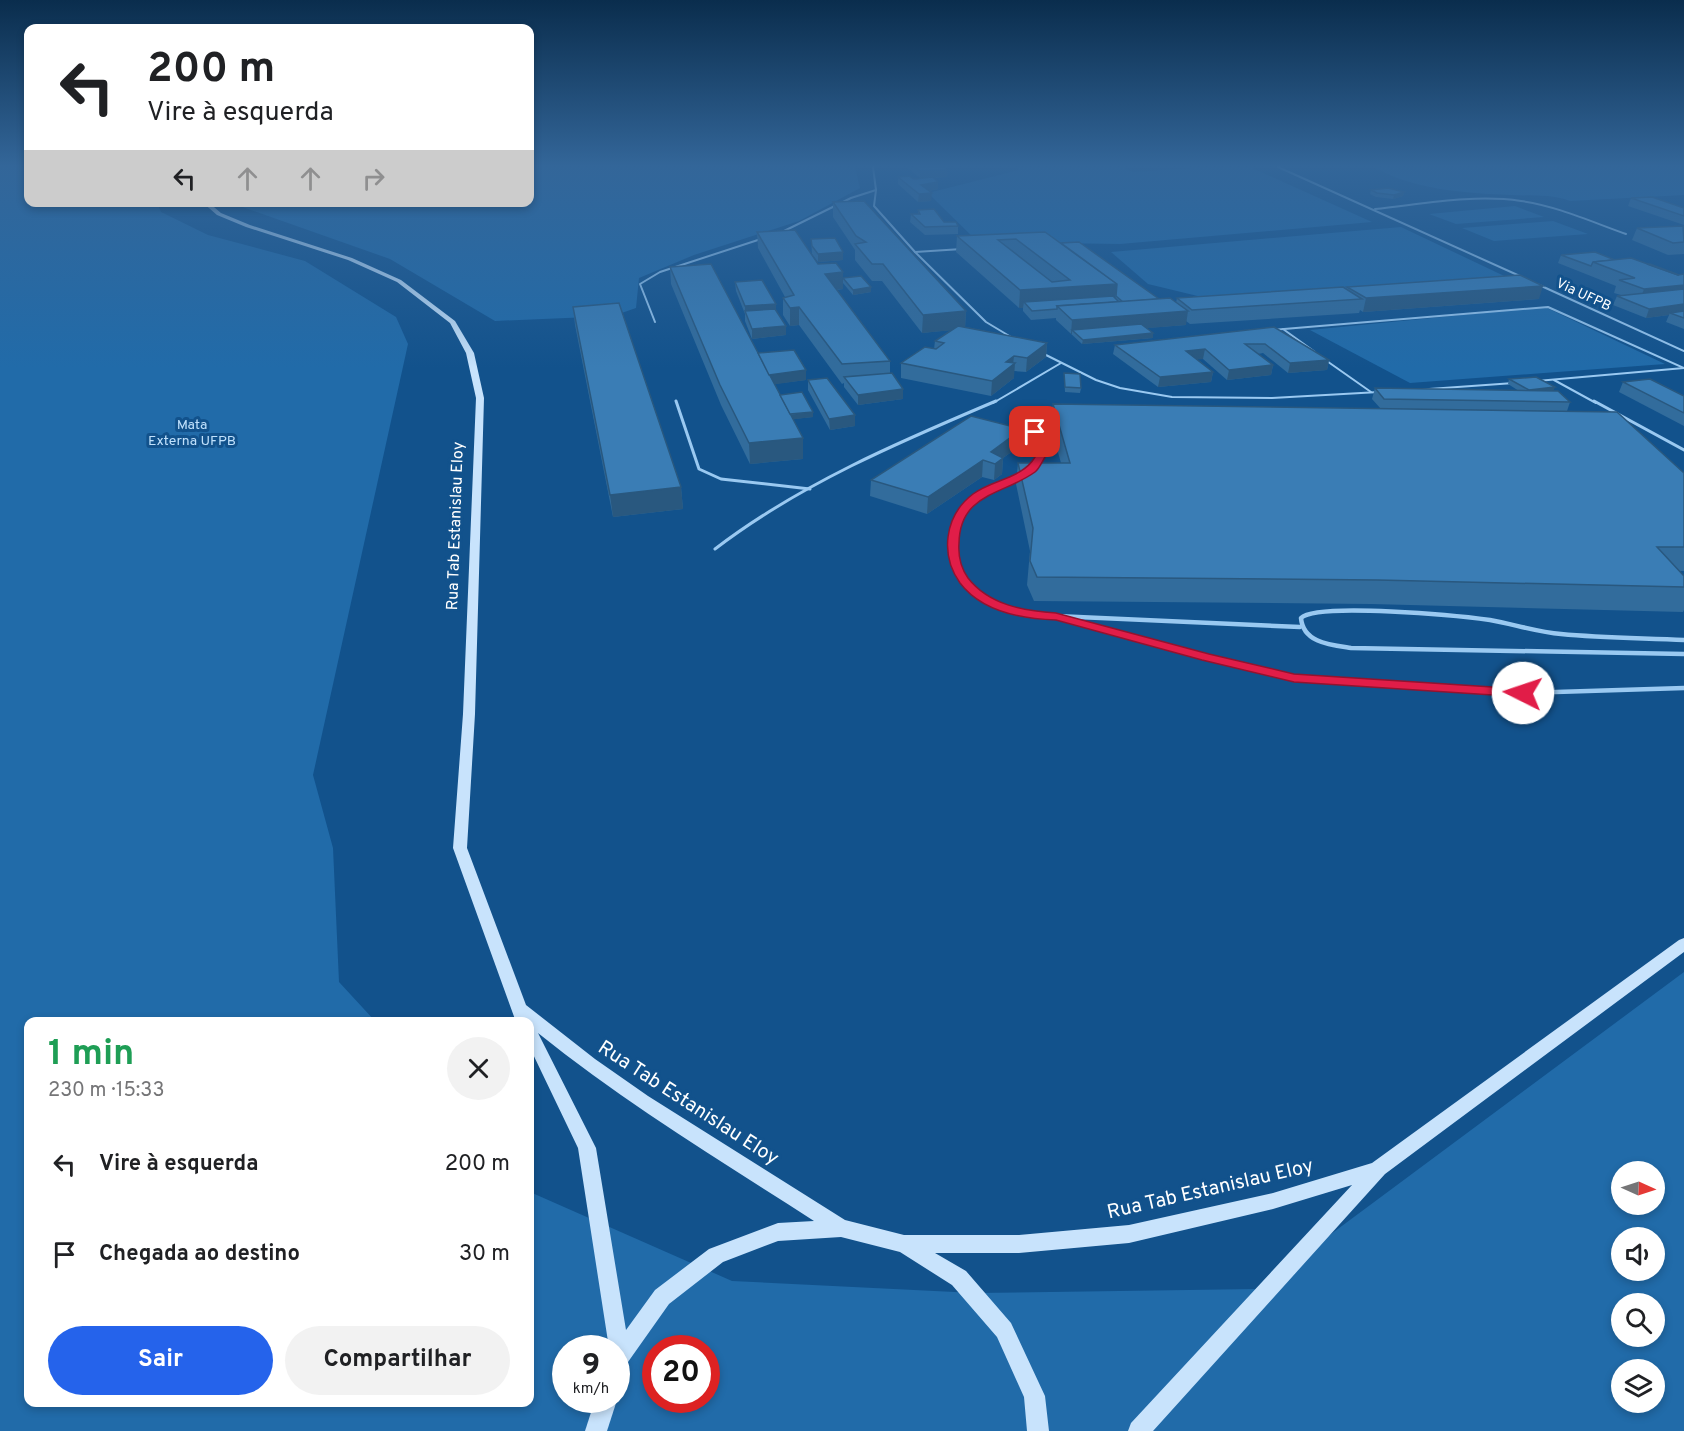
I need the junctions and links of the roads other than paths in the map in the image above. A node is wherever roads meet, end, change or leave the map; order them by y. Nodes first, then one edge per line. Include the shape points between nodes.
1 (272, 234) edge
2 (777, 234) edge
3 (897, 234) edge
4 (1427, 234) edge
5 (772, 236) edge
6 (761, 239) edge
7 (969, 249) edge
8 (915, 252) junction
9 (1526, 279) edge
10 (1537, 284) edge
11 (655, 322) dead end
12 (1283, 329) junction
13 (1262, 331) edge
14 (1017, 341) edge
15 (1035, 350) edge
16 (1684, 351) edge
17 (1061, 363) junction
18 (1684, 368) edge
19 (1554, 380) junction
20 (1531, 381) edge
21 (1520, 382) edge
22 (1405, 390) edge
23 (1383, 392) edge
24 (1371, 393) junction
25 (676, 401) dead end
26 (1065, 417) edge
27 (1684, 450) edge
28 (1033, 470) edge
29 (1025, 474) edge
30 (810, 489) junction
31 (715, 549) dead end
32 (1056, 616) junction
33 (1300, 627) junction
34 (1684, 640) edge
35 (1684, 654) edge
36 (1684, 688) edge
37 (1684, 944) edge
38 (520, 1014) edge
39 (534, 1024) edge
40 (534, 1040) edge
41 (1379, 1168) junction
42 (842, 1228) junction
43 (904, 1244) junction
44 (614, 1335) edge
45 (630, 1345) edge
46 (602, 1413) edge
47 (596, 1431) edge
48 (1038, 1431) edge
49 (1139, 1431) edge

1 - 38 street, Rua Tab Estanislau Eloy via 350,259 399,281 453,322 470,353 480,398 469,714 460,848
2 - 5 lane
3 - 8 lane
4 - 9 lane
6 - 11 lane via 660,272 640,284
7 - 8 lane
8 - 14 lane via 986,322
10 - 16 lane, Via UFPB
12 - 13 lane
12 - 18 lane via 1548,307
12 - 24 lane
15 - 17 lane
17 - 24 lane via 1120,388 1172,397 1272,398
17 - 30 lane via 1004,398 882,449
18 - 19 lane
19 - 20 lane
19 - 27 lane
21 - 22 lane
23 - 24 lane
25 - 30 lane via 699,469 721,479
26 - 28 lane via 1039,425 1035,441 1040,457
29 - 32 lane via 977,496 963,513 953,531 956,570 987,601 1034,615
30 - 31 lane via 749,523
32 - 33 lane
32 - 36 lane via 1294,678 1523,693
33 - 34 lane via 1306,613 1325,610 1434,614 1560,634
33 - 35 lane via 1312,638 1351,648
37 - 41 street, Rua Tab Estanislau Eloy
39 - 42 street, Rua Tab Estanislau Eloy via 642,1101
40 - 44 street via 587,1148
41 - 43 street, Rua Tab Estanislau Eloy via 1273,1201 1129,1234 1019,1244
41 - 49 street, Rua Tab Estanislau Eloy
42 - 43 street
42 - 45 street via 778,1232 716,1255 662,1298
43 - 48 street via 959,1278 1004,1330 1034,1396
46 - 47 street

